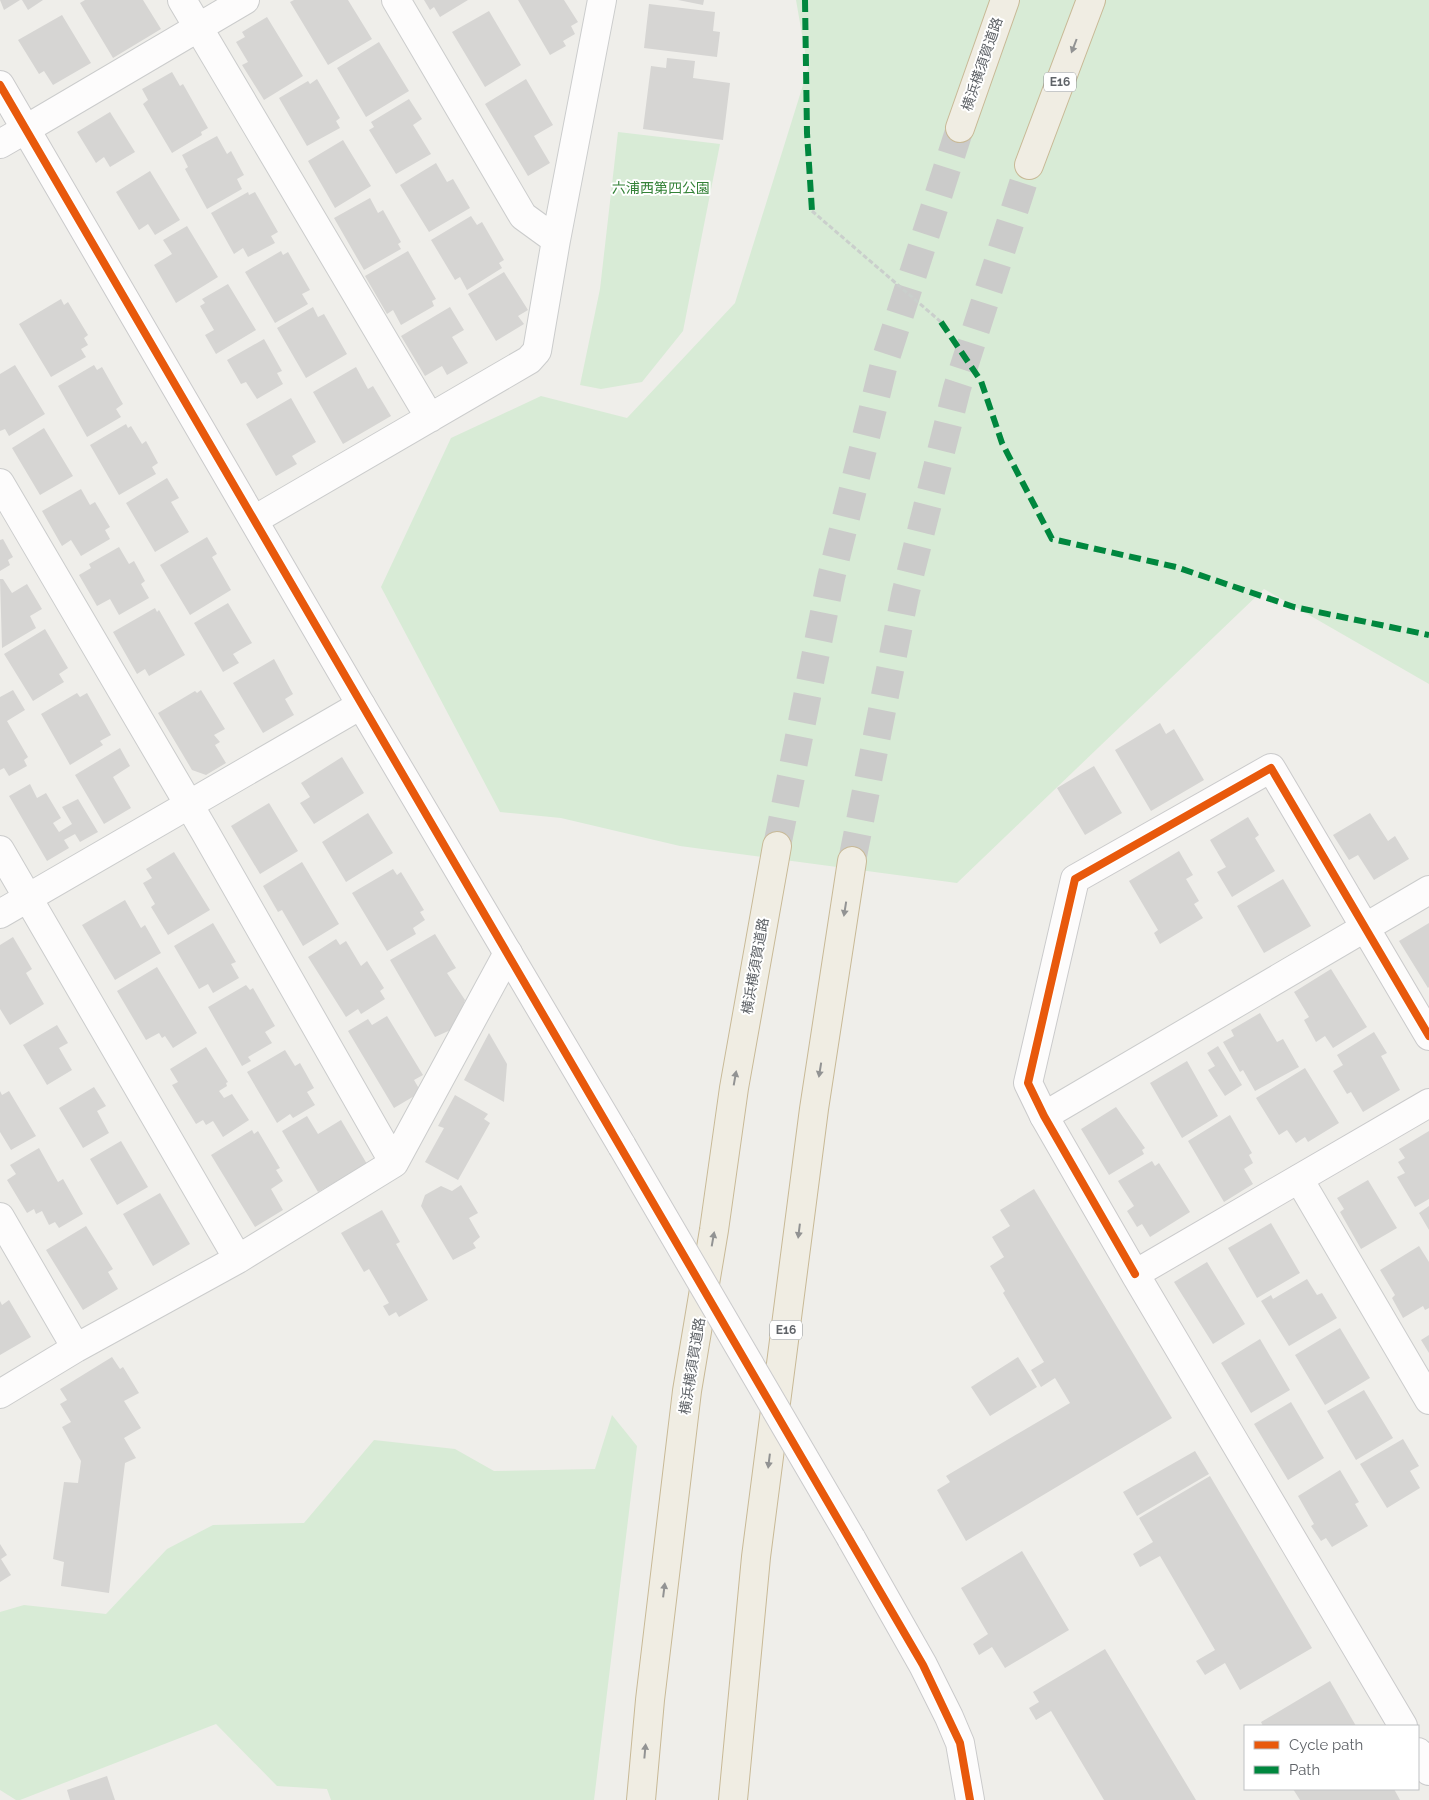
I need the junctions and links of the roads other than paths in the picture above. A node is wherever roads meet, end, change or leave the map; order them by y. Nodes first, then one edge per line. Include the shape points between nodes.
1 (182, 0) edge
2 (246, 0) edge
3 (396, 0) edge
4 (602, 0) edge
5 (1005, 0) edge
6 (1091, 0) edge
7 (199, 27) junction
8 (0, 85) edge
9 (960, 128) tunnel mouth
10 (26, 129) junction
11 (0, 144) edge
12 (1029, 165) tunnel mouth
13 (556, 240) junction
14 (430, 418) junction
15 (0, 483) edge
16 (254, 520) junction
17 (361, 705) junction
18 (189, 806) junction
19 (777, 846) tunnel mouth
20 (0, 850) edge
21 (852, 861) tunnel mouth
22 (1429, 890) edge
23 (28, 898) junction
24 (0, 914) edge
25 (1366, 928) junction
26 (508, 953) junction
27 (1429, 1036) edge
28 (1429, 1103) edge
29 (1044, 1116) junction
30 (394, 1163) junction
31 (1299, 1179) junction
32 (0, 1217) edge
33 (238, 1259) junction
34 (1135, 1274) junction
35 (76, 1348) junction
36 (0, 1394) edge
37 (1429, 1400) edge
38 (1401, 1725) edge
39 (1419, 1754) edge
40 (1429, 1771) edge
41 (641, 1800) edge
42 (732, 1800) edge
43 (970, 1800) edge

1 - 7 street
2 - 7 street
3 - 13 street via 523,216
4 - 13 street
5 - 9 highway, 横浜横須賀道路
6 -> 12 highway, E16
7 - 10 street
7 - 14 street
8 - 10 street
10 - 11 street
10 - 16 street
13 - 14 street via 537,351 529,360
14 - 16 street
15 - 18 street
16 - 17 street
17 - 18 street
17 - 26 street
18 - 23 street
18 - 30 street
41 -> 19 highway, 横浜横須賀道路 via 687,1391 735,1078
20 - 23 street
21 -> 42 highway, E16 via 814,1109 756,1557
22 - 25 street
23 - 24 street
23 - 33 street
25 - 27 street
25 - 29 street
25 - 29 street via 1270,768 1075,879 1028,1083
26 - 30 street
26 - 43 street, bridge via 924,1665 960,1743
28 - 31 street
29 - 34 street
30 - 33 street
31 - 34 street
31 - 37 street
32 - 35 street
33 - 35 street
34 - 38 street
35 - 36 street
39 - 40 street

